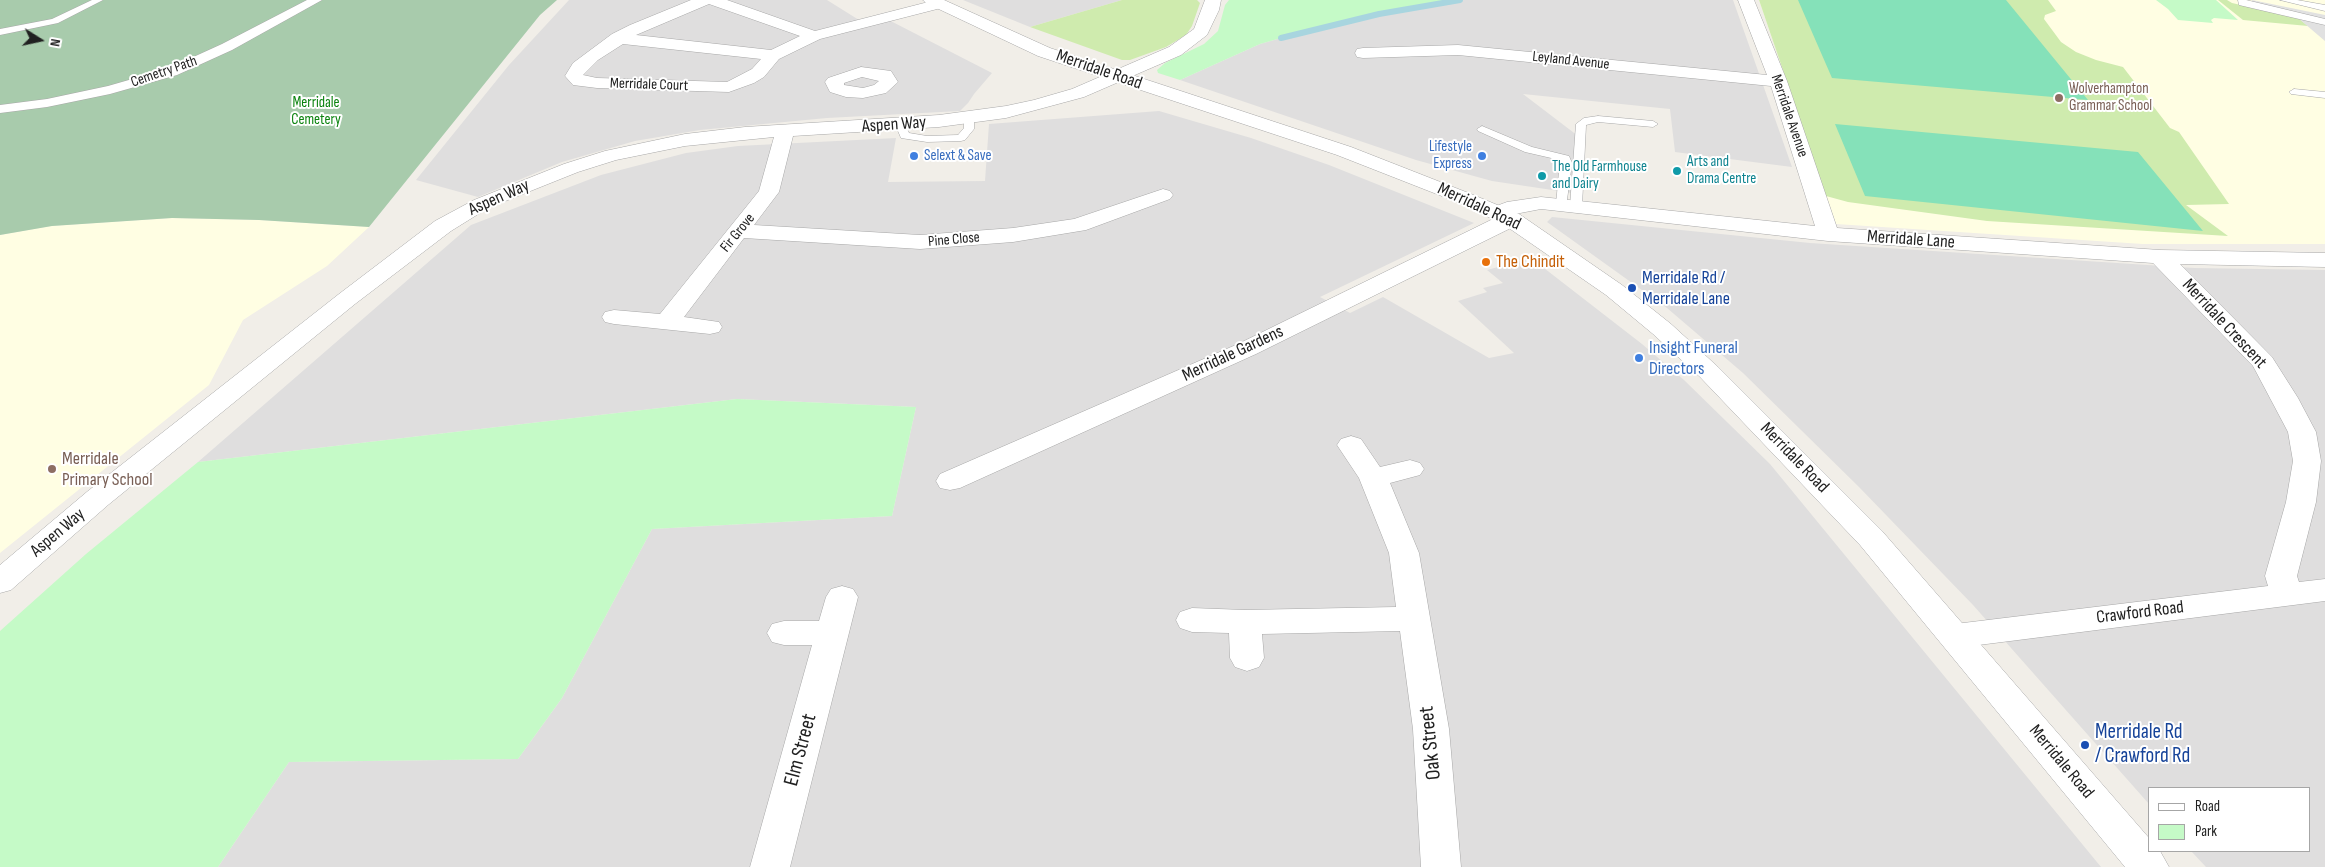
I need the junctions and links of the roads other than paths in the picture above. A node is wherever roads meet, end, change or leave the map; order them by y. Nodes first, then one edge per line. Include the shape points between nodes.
1 (99, 0) edge
2 (316, 0) edge
3 (705, 0) edge
4 (712, 0) edge
5 (1213, 0) edge
6 (1746, 0) edge
7 (2242, 0) edge
8 (2284, 0) edge
9 (935, 2) edge
10 (2325, 8) edge
11 (2325, 22) edge
12 (0, 32) edge
13 (814, 36) junction
14 (618, 38) junction
15 (1363, 53) dead end
16 (773, 55) junction
17 (1113, 76) junction
18 (1778, 81) junction
19 (2294, 92) dead end
20 (853, 93) dead end
21 (2325, 95) edge
22 (0, 110) edge
23 (1653, 124) dead end
24 (858, 127) junction
25 (1482, 129) dead end
26 (785, 131) junction
27 (1163, 195) dead end
28 (1569, 205) junction
29 (1505, 216) junction
30 (739, 231) junction
31 (1828, 234) junction
32 (2160, 257) junction
33 (2325, 260) edge
34 (614, 317) dead end
35 (667, 322) junction
36 (710, 326) dead end
37 (1352, 445) dead end
38 (1410, 469) dead end
39 (1373, 478) junction
40 (950, 481) dead end
41 (0, 582) edge
42 (2325, 590) edge
43 (2287, 595) junction
44 (842, 597) dead end
45 (1415, 619) junction
46 (1192, 620) dead end
47 (1245, 622) junction
48 (784, 633) dead end
49 (833, 633) junction
50 (1955, 636) junction
51 (1246, 658) dead end
52 (770, 867) edge
53 (1441, 867) edge
54 (2149, 867) edge

1 - 12 lane via 55,21
2 - 22 street, Cemetry Path via 172,72 110,90
3 - 14 street, Merridale Court via 656,18
4 - 13 street
5 - 17 street, Aspen Way via 1206,24 1194,39
6 - 18 street, Merridale Avenue
7 - 11 lane via 2242,3
8 - 10 lane
9 - 13 street, Merridale Court
9 - 17 street, Merridale Road via 1044,52
13 - 16 street, Merridale Court
14 - 16 street
14 - 16 street, Merridale Court via 585,62 574,76 579,81 597,83 729,86 758,73
15 - 18 street, Leyland Avenue via 1458,50
17 - 24 street, Aspen Way via 1078,93 1039,104 969,118
17 - 29 street, Merridale Road via 1344,151
18 - 31 street, Merridale Avenue
19 - 21 lane
20 - 24 street
23 - 28 lane via 1598,119 1581,124
24 - 26 street, Aspen Way
25 - 28 lane via 1529,150 1564,158
26 - 30 street, Fir Grove via 769,192
26 - 41 street, Aspen Way via 685,140 612,156 571,168 481,204 443,226 98,498
27 - 30 street, Pine Close via 1078,225 1013,235 920,242
28 - 29 street, Merridale Lane via 1527,204
28 - 31 street, Merridale Lane
29 - 40 street, Merridale Gardens via 1247,348
29 - 50 street, Merridale Road via 1614,290 1709,372 1870,538
30 - 35 street, Fir Grove
31 - 32 street, Merridale Lane
32 - 33 street, Merridale Lane
32 - 43 street, Merridale Crescent via 2263,362 2286,398 2302,432 2308,461 2281,576
34 - 35 street
35 - 36 street
37 - 39 street, Oak Street
38 - 39 street
39 - 45 street, Oak Street via 1404,553
42 - 43 street, Crawford Road
43 - 50 street, Crawford Road
44 - 49 street, Elm Street
45 - 47 street
45 - 53 street, Oak Street via 1431,729
46 - 47 street
47 - 51 street
48 - 49 street
49 - 52 street, Elm Street
50 - 54 street, Merridale Road

